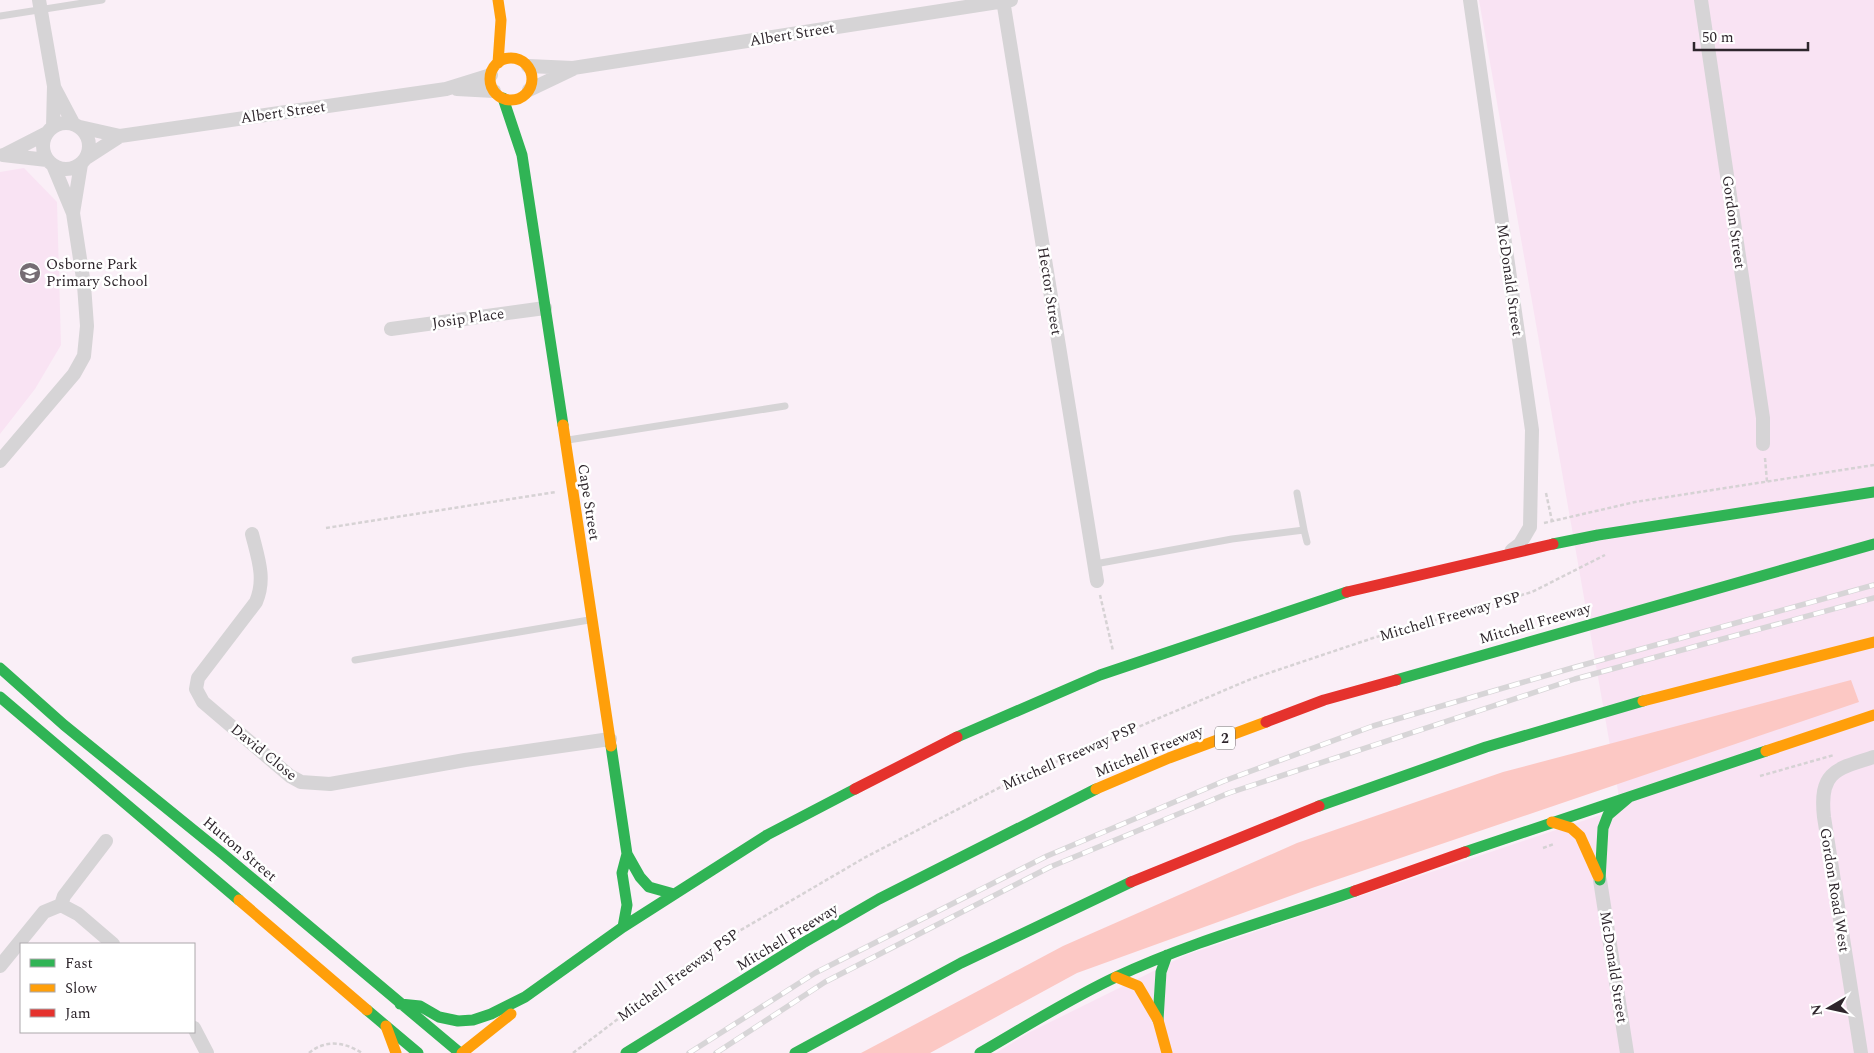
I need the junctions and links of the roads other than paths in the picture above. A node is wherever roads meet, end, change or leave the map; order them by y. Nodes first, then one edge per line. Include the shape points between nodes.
1 (102, 0) edge
2 (498, 0) edge
3 (1006, 0) edge
4 (1470, 0) edge
5 (1701, 0) edge
6 (40, 5) edge
7 (0, 16) edge
8 (502, 20) junction
9 (498, 63) junction
10 (525, 64) junction
11 (573, 68) junction
12 (491, 75) junction
13 (54, 86) junction
14 (446, 89) junction
15 (498, 95) junction
16 (526, 97) junction
17 (76, 125) junction
18 (523, 125) dead end
19 (50, 130) junction
20 (120, 136) junction
21 (2, 155) edge
22 (522, 155) junction
23 (84, 161) junction
24 (50, 162) junction
25 (73, 213) junction
26 (545, 308) junction
27 (391, 329) dead end
28 (785, 406) dead end
29 (565, 440) junction
30 (1763, 444) road end
31 (0, 461) edge
32 (1874, 492) edge
33 (1297, 493) dead end
34 (1304, 530) junction
35 (252, 534) dead end
36 (1307, 542) dead end
37 (1874, 544) edge
38 (1509, 553) junction
39 (1095, 564) junction
40 (1097, 581) road end
41 (592, 620) junction
42 (1874, 642) edge
43 (355, 660) dead end
44 (0, 668) edge
45 (0, 697) edge
46 (1874, 715) edge
47 (610, 739) junction
48 (1874, 757) edge
49 (1630, 796) junction
50 (1552, 822) junction
51 (106, 841) dead end
52 (627, 854) junction
53 (1600, 880) junction
54 (674, 894) junction
55 (61, 906) junction
56 (623, 927) junction
57 (112, 943) edge
58 (1167, 955) junction
59 (0, 966) edge
60 (1116, 977) junction
61 (524, 997) junction
62 (400, 1004) junction
63 (1158, 1020) junction
64 (386, 1026) junction
65 (195, 1030) edge
66 (471, 1049) edge
67 (206, 1053) edge
68 (396, 1053) edge
69 (418, 1053) edge
70 (461, 1053) edge
71 (626, 1053) edge
72 (795, 1053) edge
73 (980, 1053) edge
74 (1167, 1053) edge
75 (1627, 1053) edge
76 (1861, 1053) edge

1 - 6 lane
2 - 8 main road
3 - 11 street, Albert Street
3 - 39 street, Hector Street
4 - 38 street, McDonald Street via 1532,430 1530,526 1520,544
5 - 30 street, Gordon Street via 1763,418
6 - 7 lane
6 - 13 street
8 - 9 main road
8 - 10 main road
9 - 10 main road via 510,58
9 - 12 main road
10 - 11 street, Albert Street
10 - 16 main road via 532,74
11 - 16 street, Albert Street
12 - 14 street, Albert Street
12 - 15 main road
13 - 17 street
13 - 19 street
14 - 15 street, Albert Street
14 - 20 street, Albert Street
15 - 16 main road via 518,99
15 - 22 main road, Cape Street
17 - 19 street via 65,122
17 - 20 street, Albert Street
17 - 23 street via 89,142
18 - 22 main road, Cape Street
19 - 21 street
19 - 24 street via 43,145
20 - 23 street, Albert Street
21 - 24 street
22 - 26 main road, Cape Street
23 - 24 street via 68,169
23 - 25 street
24 - 25 street
25 - 31 street via 84,285 87,326 84,356 74,374
26 - 27 street, Josip Place
26 - 29 main road, Cape Street
28 - 29 lane
29 - 41 main road, Cape Street
32 - 38 main road via 1608,533
33 - 34 lane
34 - 36 lane
34 - 39 lane via 1232,539
35 - 47 street, David Close via 262,578 260,592 256,602 198,678 196,692 203,702 290,776 301,782 330,784
37 - 71 main road, Mitchell Freeway / 2 via 1324,700 1169,758 1094,790 879,899
38 - 54 main road via 1345,592 1100,675 939,745 768,835
39 - 40 street, Hector Street
41 - 43 lane
41 - 47 main road, Cape Street
42 - 72 main road via 1488,746 1298,813 1124,884 1014,935
44 - 62 main road, Hutton Street
45 - 64 main road
46 - 49 main road
47 - 52 main road, Cape Street
48 - 76 street, Gordon Road West via 1837,770 1830,775 1822,791
49 - 50 main road
49 - 53 main road via 1608,815 1603,828
50 - 53 main road via 1571,828 1580,836
50 - 58 main road
51 - 55 street via 64,896
52 - 54 main road, Cape Street via 651,889
52 - 56 main road, Cape Street via 622,873 627,905
53 - 75 street, McDonald Street
54 - 56 main road
55 - 57 street via 78,914
55 - 59 street via 44,912
56 - 61 main road
58 - 60 main road
58 - 63 main road via 1158,982 1162,1005
60 - 63 main road via 1138,986
60 - 73 main road
61 - 62 main road via 473,1020 448,1019 420,1006
61 - 66 main road via 514,1011
62 - 70 main road, Hutton Street
63 - 74 main road
64 - 68 main road
64 - 69 main road
65 - 67 street
66 - 70 main road

